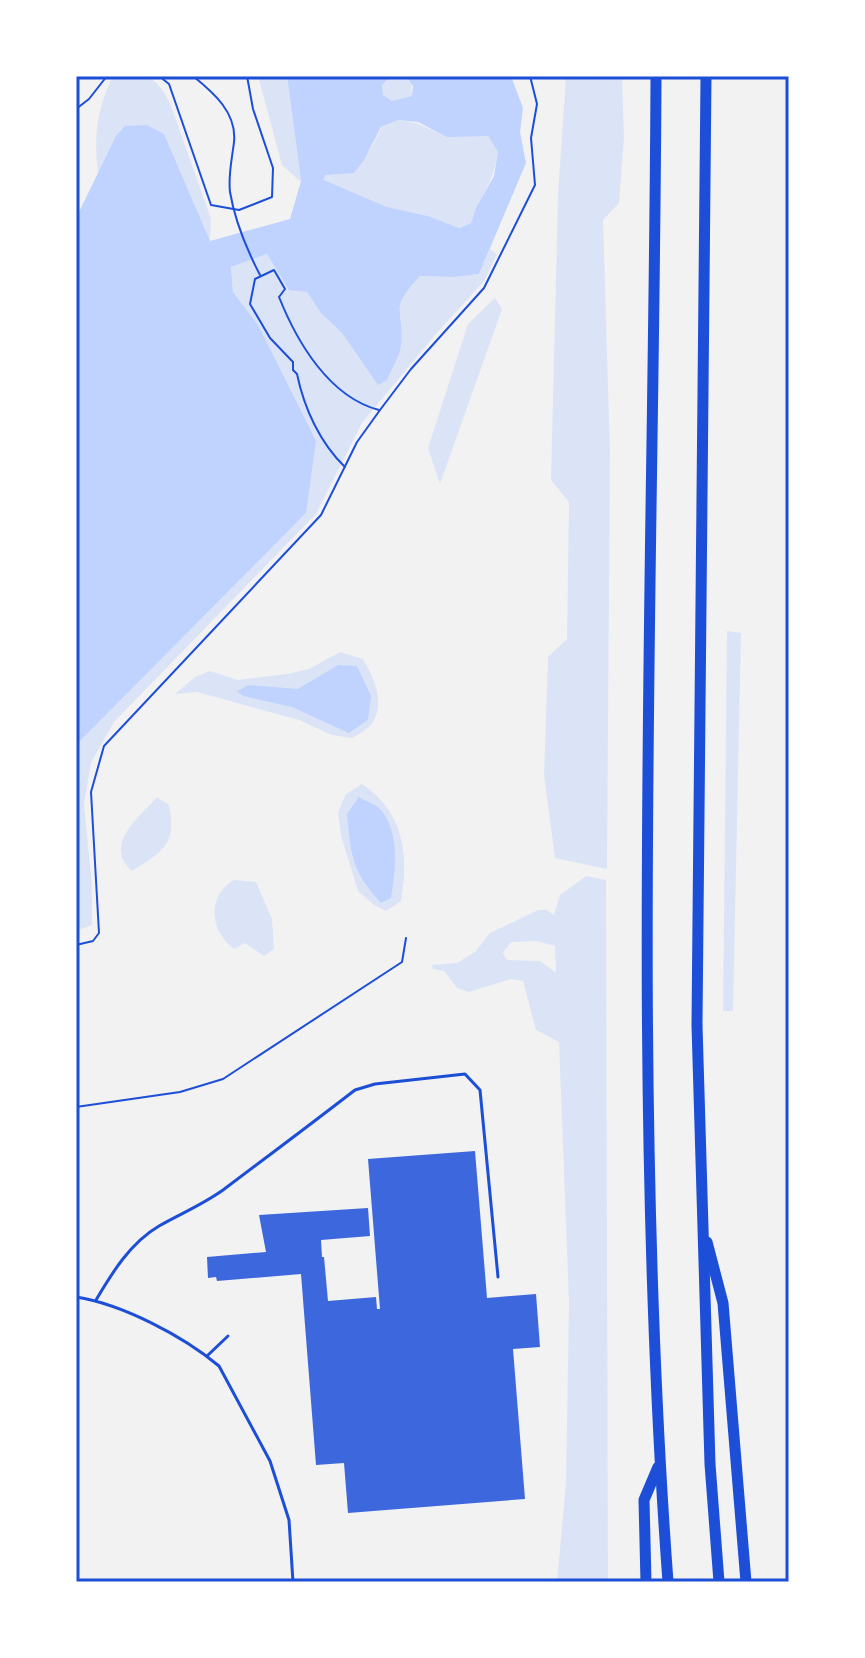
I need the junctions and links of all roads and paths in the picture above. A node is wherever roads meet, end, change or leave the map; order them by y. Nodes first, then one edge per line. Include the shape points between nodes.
1 (107, 76) edge
2 (159, 76) edge
3 (193, 76) edge
4 (247, 76) edge
5 (530, 76) edge
6 (656, 76) edge
7 (706, 76) edge
8 (76, 109) edge
9 (234, 209) junction
10 (260, 276) junction
11 (380, 410) junction
12 (345, 467) junction
13 (406, 938) dead end
14 (76, 945) edge
15 (76, 1107) edge
16 (701, 1218) junction
17 (498, 1277) dead end
18 (76, 1297) edge
19 (96, 1300) junction
20 (228, 1336) dead end
21 (207, 1356) junction
22 (659, 1462) junction
23 (293, 1582) edge
24 (646, 1582) edge
25 (668, 1582) edge
26 (719, 1582) edge
27 (746, 1582) edge

1 - 8 path
2 - 9 path via 169,84 211,205
3 - 9 path via 231,118
4 - 9 path via 273,168 272,197
5 - 11 path via 537,104 531,138 535,185 484,288
6 - 22 highway via 647,1026
7 - 16 highway via 697,1025
9 - 10 path
10 - 11 path via 274,270 285,289 279,297 288,319 323,373 345,394
10 - 12 path via 250,304 270,338 293,362 308,411 330,452
11 - 12 path
12 - 14 path via 321,515 104,746 91,792 99,933 93,941
13 - 15 path via 402,962 223,1079 180,1092
16 - 26 highway
16 - 27 highway via 723,1303
17 - 19 lane via 480,1090 465,1074 355,1090 220,1192 156,1228 133,1247
18 - 19 lane
19 - 21 lane via 132,1313
20 - 21 lane
21 - 23 lane via 219,1366 270,1461 289,1520
22 - 24 highway via 644,1500
22 - 25 highway

